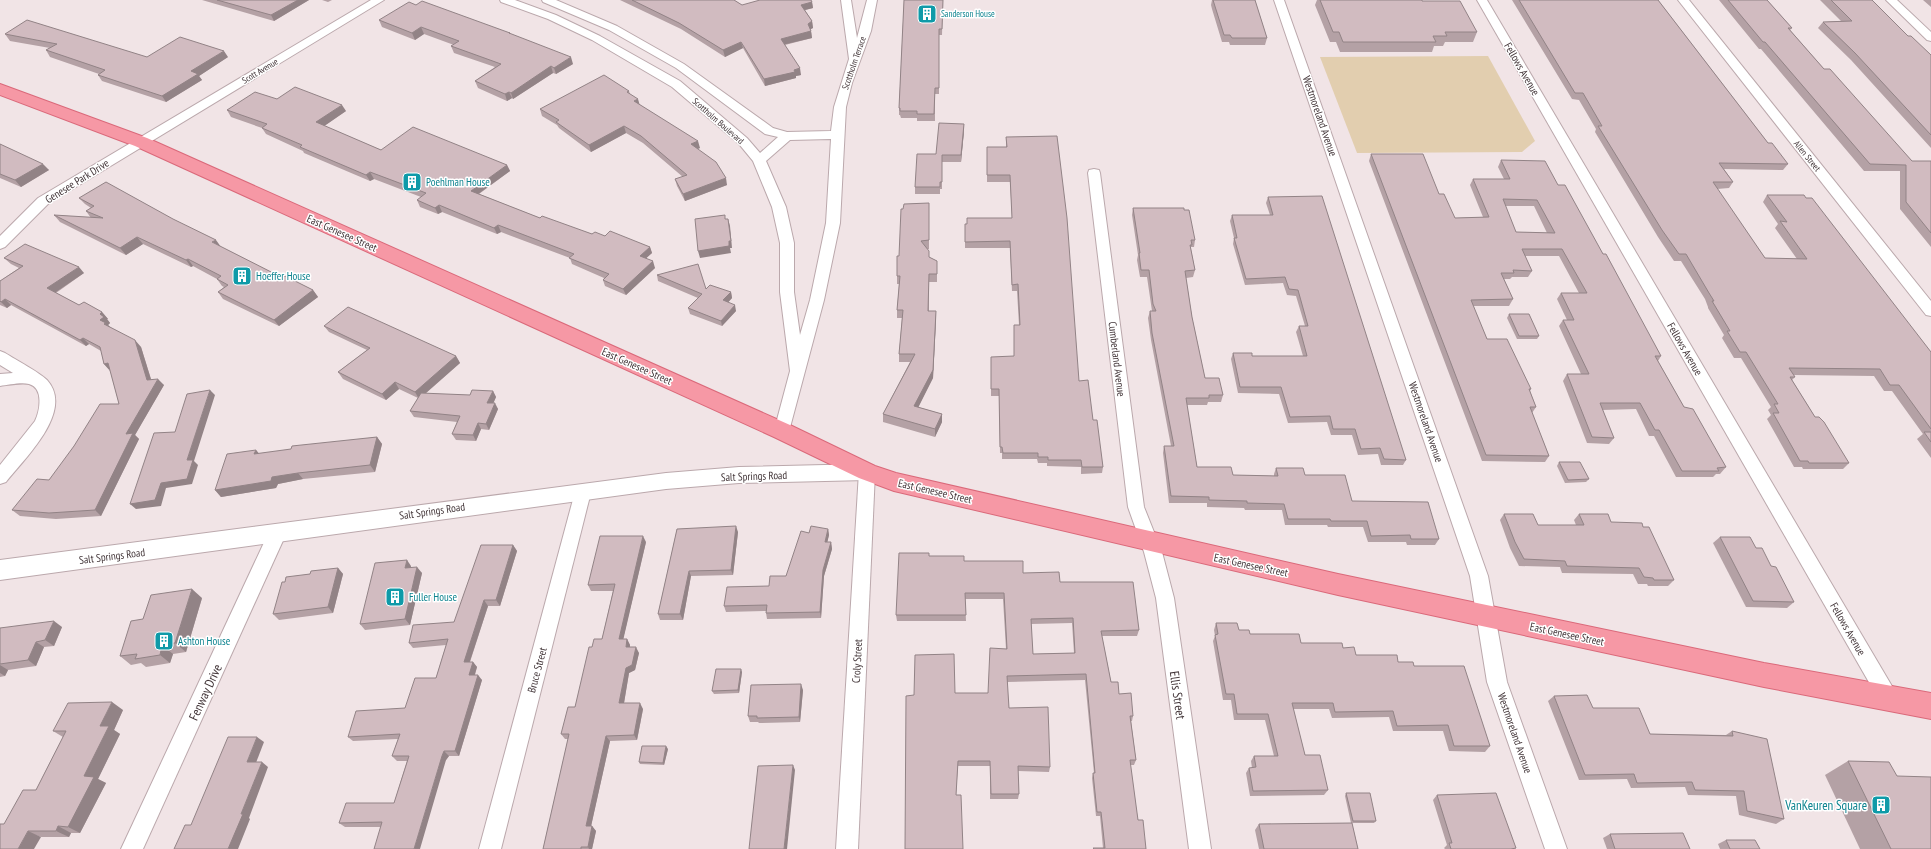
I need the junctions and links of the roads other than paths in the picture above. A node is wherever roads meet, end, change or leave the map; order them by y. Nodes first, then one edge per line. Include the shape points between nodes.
1 (379, 0) edge
2 (505, 0) edge
3 (547, 0) edge
4 (846, 0) edge
5 (872, 0) edge
6 (1280, 0) edge
7 (1482, 0) edge
8 (1683, 0) edge
9 (1891, 0) edge
10 (1931, 38) edge
11 (855, 61) junction
12 (0, 89) edge
13 (837, 135) junction
14 (787, 136) junction
15 (141, 142) junction
16 (759, 160) junction
17 (1094, 173) dead end
18 (0, 244) edge
19 (1931, 311) edge
20 (0, 357) edge
21 (798, 369) junction
22 (31, 378) junction
23 (0, 380) edge
24 (782, 431) junction
25 (867, 472) junction
26 (0, 477) edge
27 (583, 492) junction
28 (277, 534) junction
29 (1151, 543) junction
30 (0, 570) edge
31 (1486, 616) junction
32 (1889, 699) junction
33 (1931, 706) edge
34 (132, 849) edge
35 (490, 849) edge
36 (846, 849) edge
37 (1200, 849) edge
38 (1556, 849) edge

1 - 15 street, Scott Avenue
2 - 16 street, Scottholm Boulevard via 552,17 596,38 676,84 743,141
3 - 14 street, Scottholm Boulevard via 613,28 680,66 769,131
4 - 11 street
5 - 11 street, Scottholm Terrace
6 - 31 street, Westmoreland Avenue via 1479,576
7 - 32 street, Fellows Avenue
8 - 19 street, Allen Street
9 - 10 street
11 - 13 street, Scottholm Terrace via 840,107
12 - 15 main road, East Genesee Street
13 - 14 street
13 - 21 street, Scottholm Boulevard via 833,223 818,300
14 - 16 street
15 - 18 street, Genesee Park Drive via 54,194
15 - 24 main road, East Genesee Street
16 - 21 street, Scottholm Boulevard via 779,207 786,243 787,292
17 - 29 street, Cumberland Avenue via 1136,507
20 - 22 street
21 - 24 street, Scottholm Boulevard
22 - 23 street
22 - 26 street via 41,384 48,398 46,415
24 - 25 main road, East Genesee Street
25 - 27 street, Salt Springs Road via 739,475
25 - 29 main road, East Genesee Street via 894,482
25 - 36 street, Croly Street
27 - 28 street, Salt Springs Road
27 - 35 street, Bruce Street
28 - 30 street, Salt Springs Road
28 - 34 street, Fenway Drive
29 - 31 main road, East Genesee Street
29 - 37 street, Ellis Street via 1165,598
31 - 32 main road, East Genesee Street via 1760,675
31 - 38 street, Westmoreland Avenue via 1497,682
32 - 33 main road, East Genesee Street

